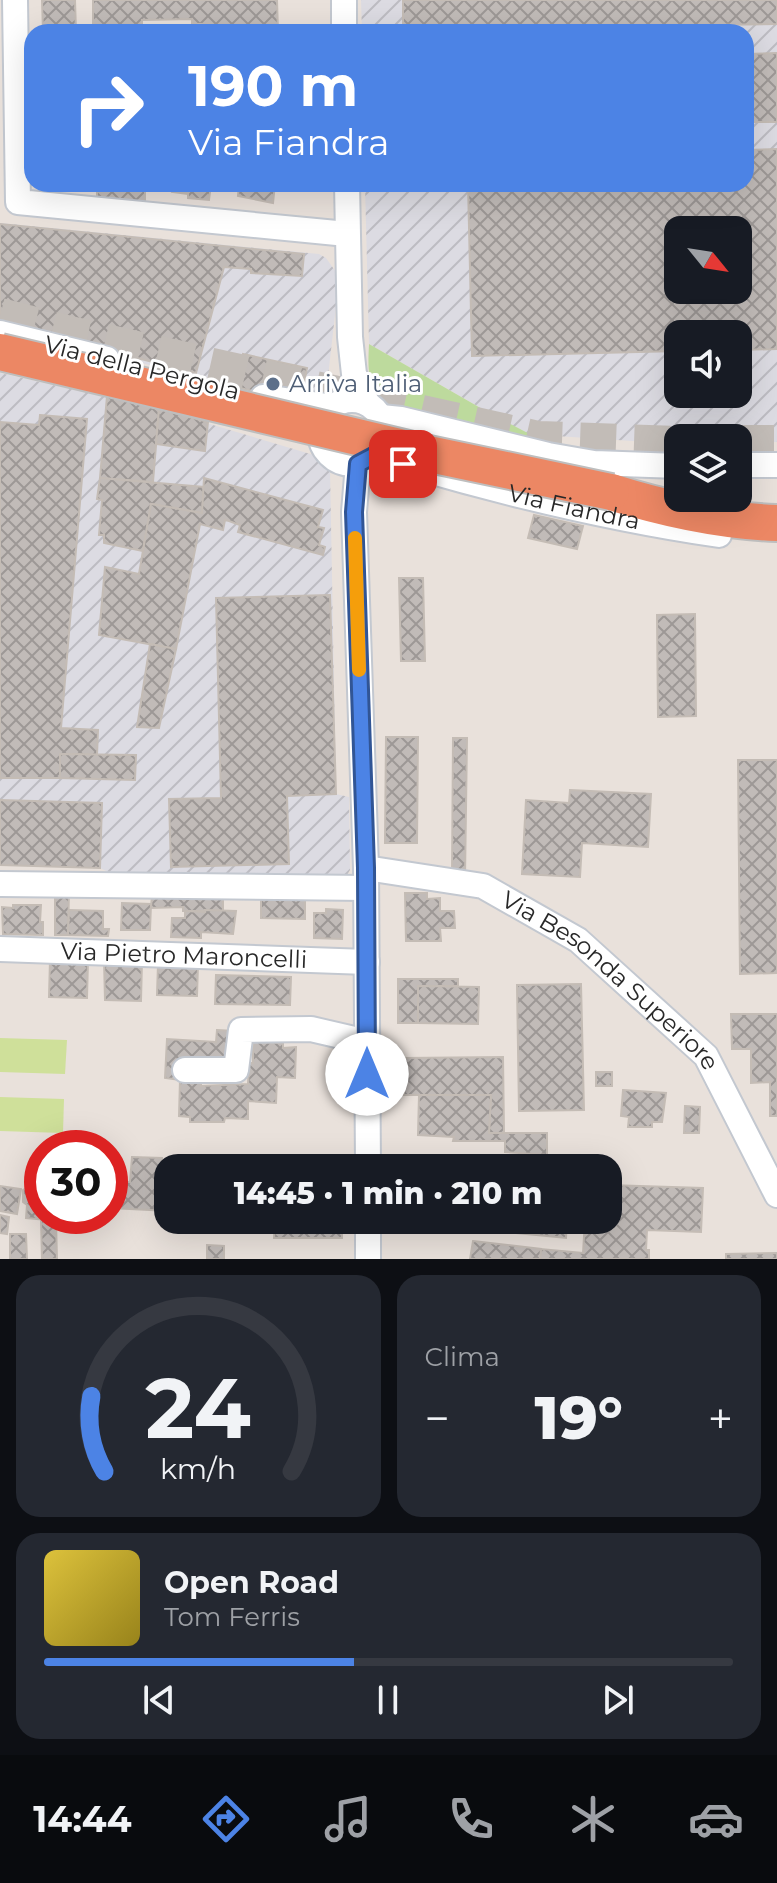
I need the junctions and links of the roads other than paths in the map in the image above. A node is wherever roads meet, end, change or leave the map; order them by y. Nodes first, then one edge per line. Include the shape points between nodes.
1 (15, 0) edge
2 (344, 0) edge
3 (344, 24) edge
4 (347, 192) edge
5 (347, 234) junction
6 (0, 333) edge
7 (350, 337) junction
8 (0, 352) edge
9 (0, 359) edge
10 (336, 405) junction
11 (374, 410) junction
12 (349, 457) junction
13 (752, 465) edge
14 (777, 465) edge
15 (664, 466) edge
16 (611, 492) junction
17 (664, 497) edge
18 (752, 499) edge
19 (777, 499) edge
20 (777, 523) edge
21 (777, 540) edge
22 (366, 878) junction
23 (0, 884) edge
24 (0, 949) edge
25 (367, 962) junction
26 (367, 1042) junction
27 (185, 1070) dead end
28 (368, 1154) edge
29 (777, 1195) edge
30 (368, 1234) edge
31 (368, 1259) edge

1 - 5 street via 18,202
2 - 3 street
4 - 5 street
5 - 7 street
6 - 10 street, Via della Pergola via 282,402
7 - 10 street
7 - 11 street via 354,374
8 - 16 highway, bridge
9 - 12 street, Via della Pergola via 273,424
10 - 11 street via 357,400
10 - 12 street via 321,426
11 - 12 street via 384,437
11 - 15 street, Via Fiandra via 548,455
12 - 21 street, Via Fiandra via 661,526
12 - 22 street
13 - 14 street
16 - 17 highway
16 - 20 highway via 702,515
18 - 19 highway
22 - 23 street, Via Besonda Superiore
22 - 25 street
22 - 29 street, Via Besonda Superiore via 483,886 578,940 706,1056
24 - 25 street, Via Pietro Maroncelli
25 - 26 street
26 - 27 street via 311,1029 241,1030 236,1070
26 - 28 street
30 - 31 street

